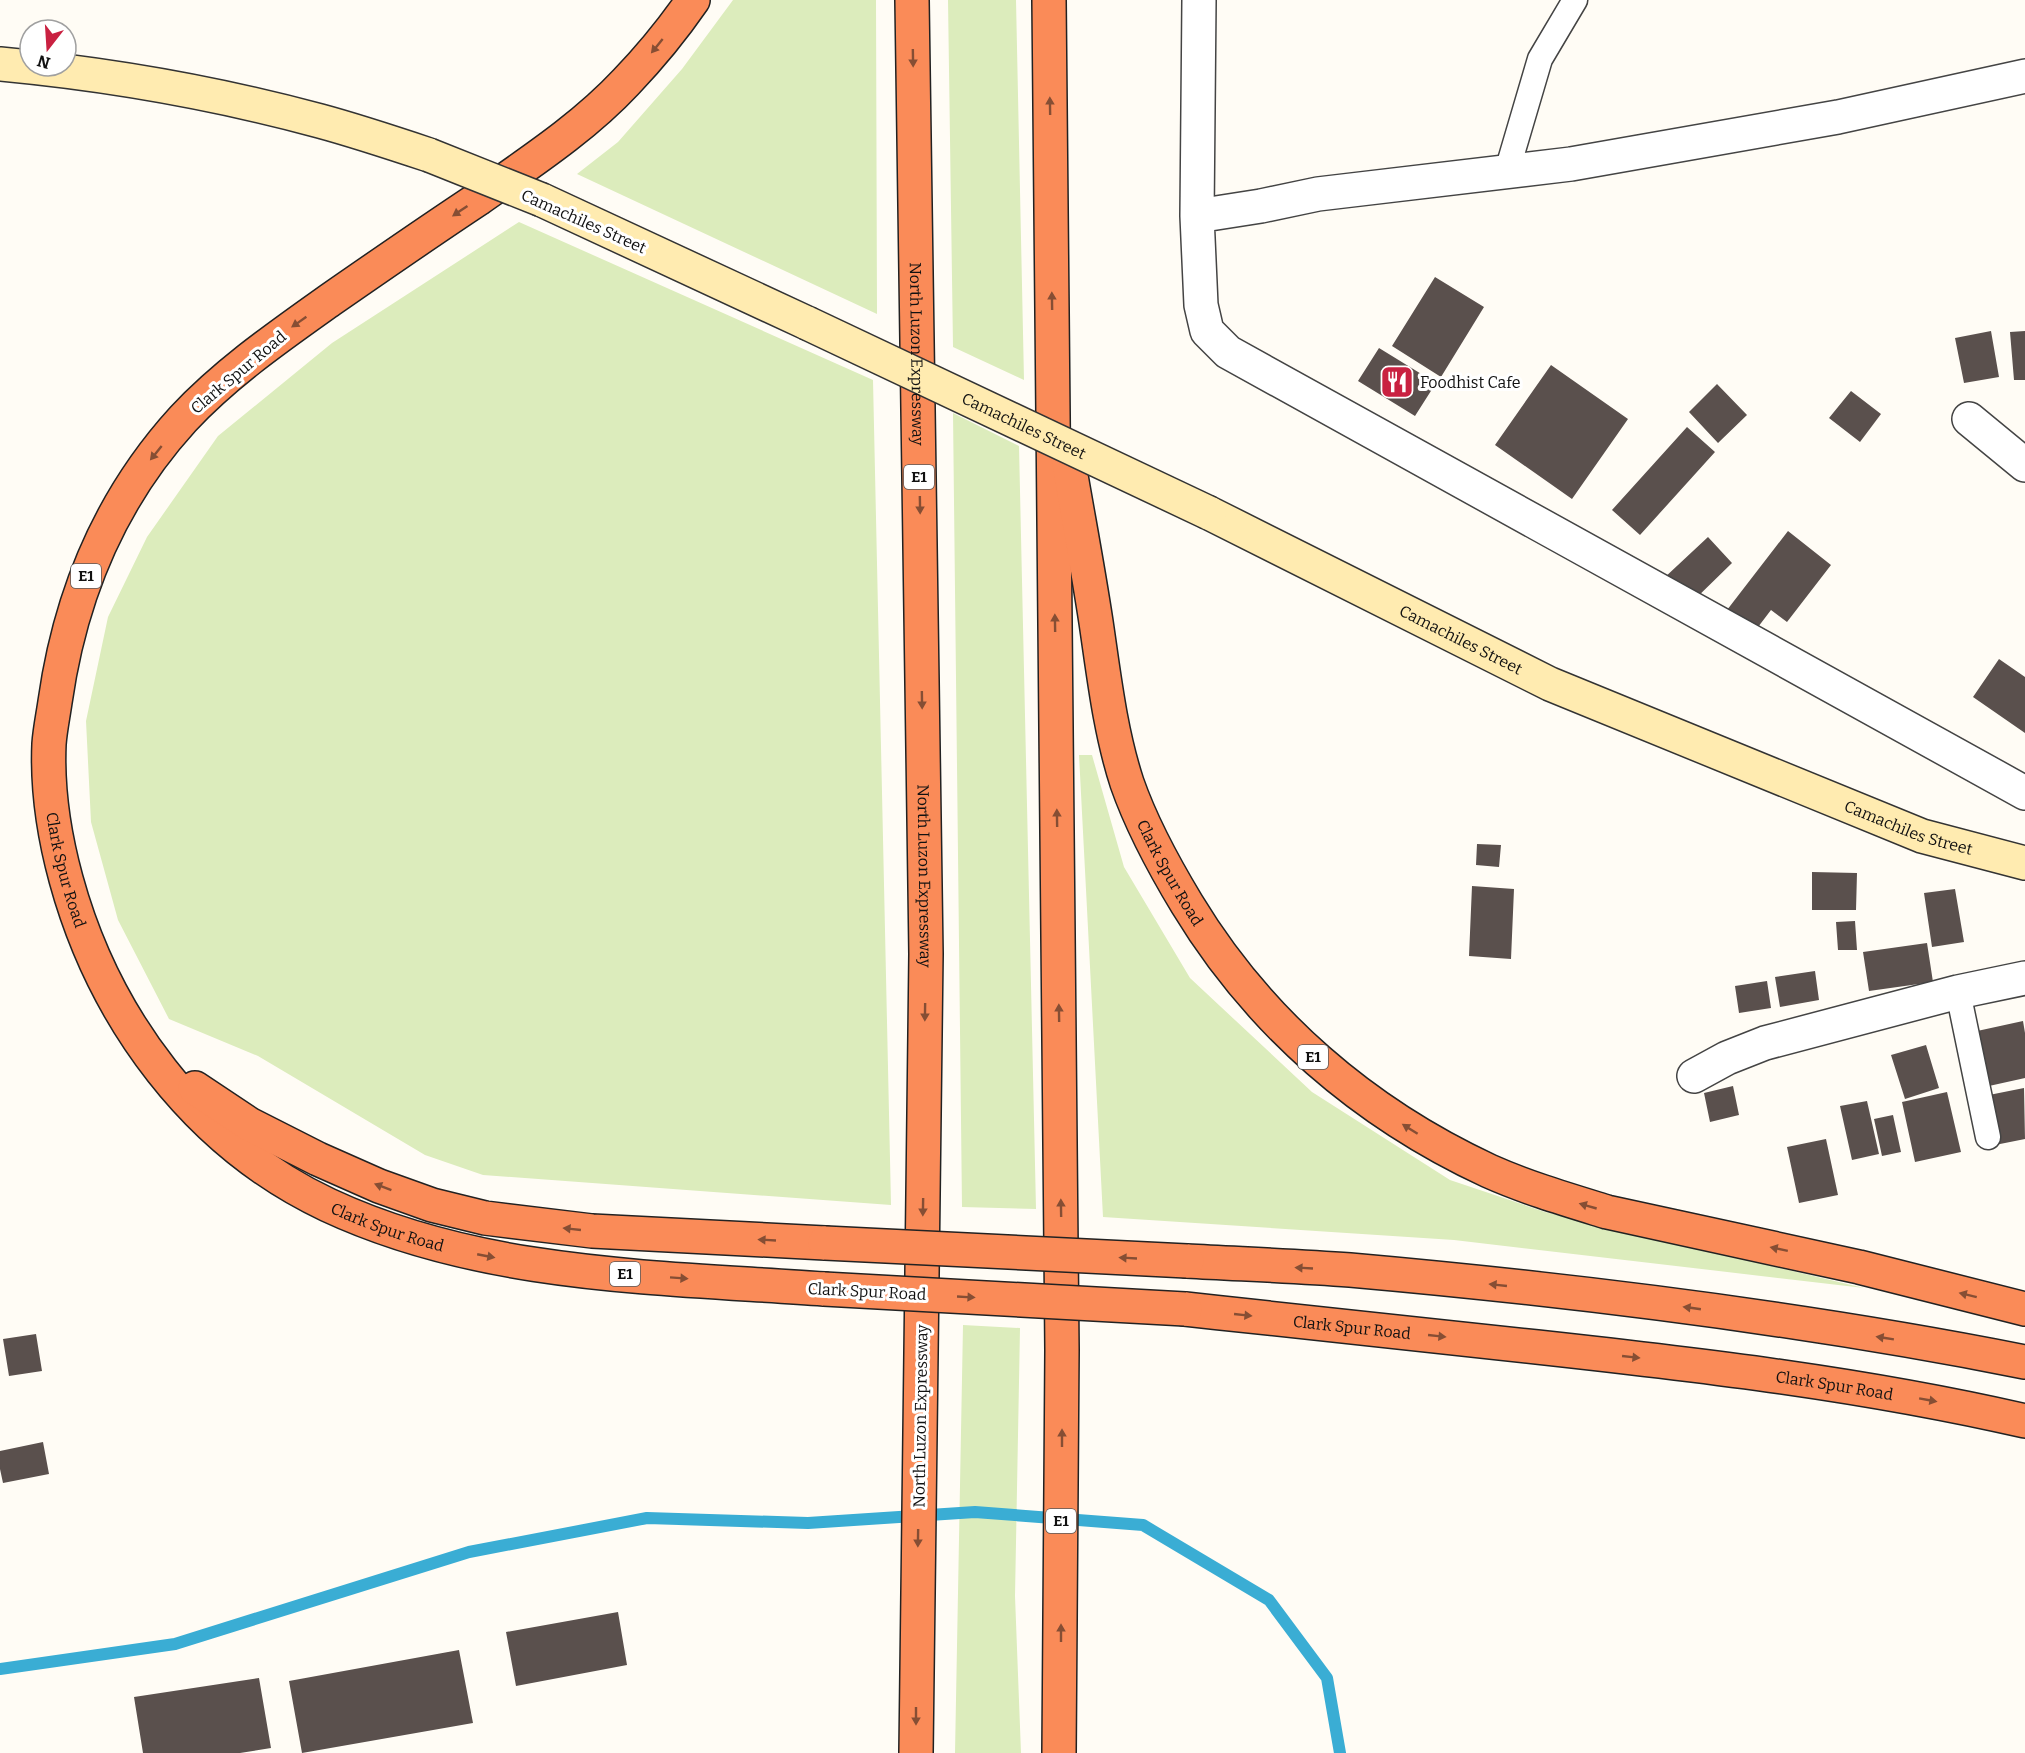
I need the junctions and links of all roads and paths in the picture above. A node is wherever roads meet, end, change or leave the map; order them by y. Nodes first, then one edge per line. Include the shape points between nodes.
1 (693, 0) edge
2 (912, 0) edge
3 (1049, 0) edge
4 (1199, 0) edge
5 (1575, 0) edge
6 (0, 64) edge
7 (2025, 76) edge
8 (1507, 171) junction
9 (1197, 216) junction
10 (1052, 359) junction
11 (1969, 419) dead end
12 (2025, 465) edge
13 (2025, 793) edge
14 (2025, 863) edge
15 (2025, 978) edge
16 (1958, 992) junction
17 (154, 1063) junction
18 (1694, 1076) dead end
19 (1988, 1137) dead end
20 (2025, 1309) edge
21 (2025, 1362) edge
22 (2025, 1421) edge
23 (916, 1753) edge
24 (1059, 1753) edge

1 -> 17 highway, Clark Spur Road / E1 via 625,84 590,115 537,158 259,351 215,388 151,458 106,532 63,647 49,740 52,817 68,887 96,964
2 -> 23 highway, North Luzon Expressway / E1 via 926,954
10 -> 3 highway, E1
4 - 9 street
5 - 8 lane via 1540,58
6 - 14 street, Camachiles Street, bridge via 101,76 243,103 320,121 429,155 542,200 807,323 1209,513 1550,684 1922,836
7 - 8 street via 1838,117 1571,164
8 - 9 street via 1318,194
9 - 13 street via 1201,305 1207,331 1228,352
20 -> 10 highway, Clark Spur Road / E1 via 1859,1267 1607,1212 1524,1185 1455,1154 1388,1115 1348,1087 1286,1032 1256,1000 1202,928 1150,840 1127,782 1103,676
24 -> 10 highway, E1 via 1062,1350
11 - 12 street
15 - 16 street
16 - 18 street via 1765,1043
16 - 19 lane
21 -> 17 highway, bridge via 1593,1295 1348,1270 592,1231 485,1218 379,1186 318,1159 249,1124
17 -> 22 highway, Clark Spur Road / E1, bridge via 209,1123 281,1179 324,1203 380,1226 483,1256 621,1274 1185,1309 1725,1368 1953,1404

